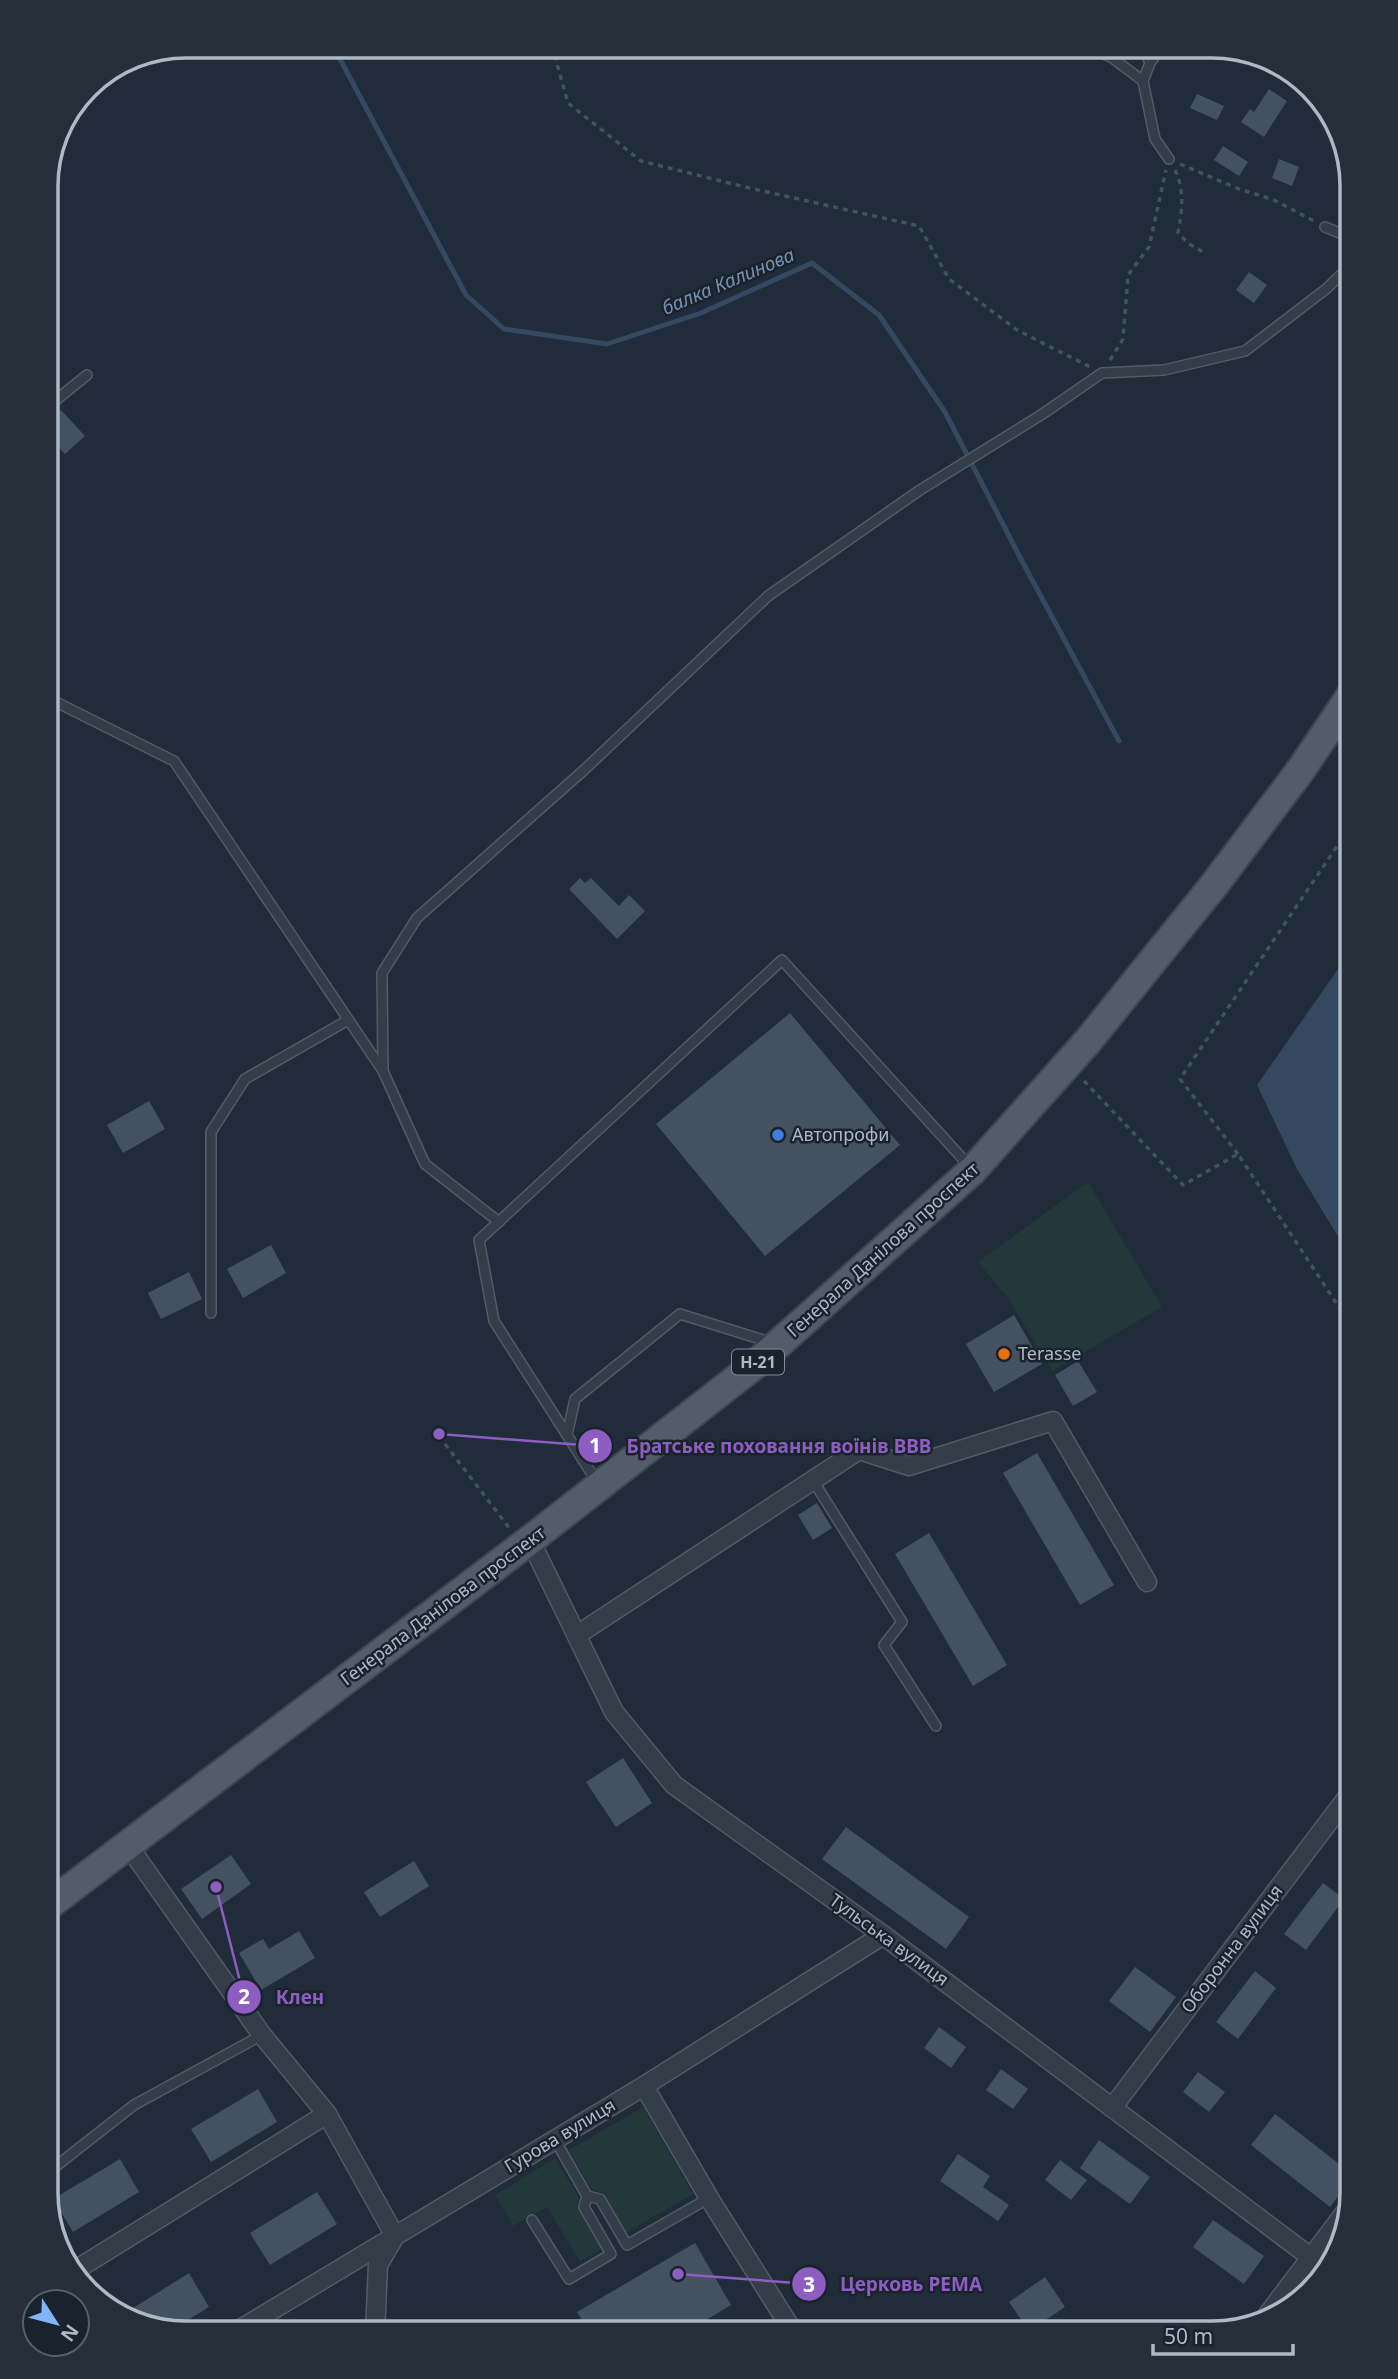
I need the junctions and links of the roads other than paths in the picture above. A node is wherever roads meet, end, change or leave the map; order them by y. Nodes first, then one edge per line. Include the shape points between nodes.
1 (1112, 58) edge
2 (1148, 58) edge
3 (1154, 58) edge
4 (1150, 64) junction
5 (1143, 81) junction
6 (1169, 159) road end
7 (1325, 227) road end
8 (1340, 233) edge
9 (1340, 276) edge
10 (87, 375) dead end
11 (58, 398) edge
12 (58, 703) edge
13 (1340, 713) edge
14 (348, 1020) junction
15 (383, 1071) junction
16 (973, 1170) junction
17 (499, 1222) junction
18 (211, 1313) dead end
19 (778, 1345) junction
20 (567, 1435) junction
21 (812, 1479) junction
22 (599, 1486) junction
23 (526, 1543) junction
24 (1147, 1582) dead end
25 (577, 1635) junction
26 (936, 1726) dead end
27 (1340, 1808) edge
28 (127, 1844) junction
29 (58, 1898) edge
30 (883, 1935) junction
31 (262, 2035) junction
32 (644, 2085) junction
33 (1112, 2108) junction
34 (327, 2114) junction
35 (554, 2138) junction
36 (58, 2165) edge
37 (587, 2196) junction
38 (709, 2198) junction
39 (533, 2220) dead end
40 (1336, 2224) edge
41 (395, 2236) junction
42 (1310, 2257) junction
43 (1319, 2264) edge
44 (81, 2267) edge
45 (1275, 2305) edge
46 (254, 2321) edge
47 (376, 2321) edge
48 (786, 2321) edge

1 - 5 lane
2 - 4 lane
3 - 4 lane
4 - 5 lane
5 - 6 lane via 1155,139
7 - 8 lane
9 - 15 lane via 1245,351 1164,370 1102,373 920,490 768,596 584,770 417,918 382,973
10 - 11 lane
12 - 14 lane via 174,761
13 - 16 main road, Генерала Данілова проспект / Н-21 via 1214,885 1068,1064
14 - 15 lane
14 - 18 lane via 245,1079 211,1132
15 - 17 lane via 425,1164
16 - 17 lane via 782,960
16 - 19 main road, Генерала Данілова проспект / Н-21
17 - 20 lane via 479,1240 494,1321
19 - 20 lane via 680,1314 575,1399
19 - 22 main road, Генерала Данілова проспект / Н-21
20 - 22 lane
21 - 24 street via 859,1450 909,1466 1053,1421
21 - 25 street
21 - 26 lane via 902,1622 884,1645
22 - 23 main road, Генерала Данілова проспект / Н-21
23 - 25 street, Тульська вулиця
23 - 28 main road, Генерала Данілова проспект / Н-21
25 - 30 street, Тульська вулиця via 614,1712 674,1785
27 - 33 street, Оборонна вулиця
28 - 29 main road, Генерала Данілова проспект / Н-21
28 - 31 street
30 - 32 street, Гурова вулиця
30 - 33 street, Тульська вулиця
31 - 34 street
31 - 36 lane via 134,2105
32 - 35 street, Гурова вулиця
32 - 38 street
33 - 42 street, Тульська вулиця
34 - 41 street
34 - 44 street
35 - 37 lane
35 - 41 street, Гурова вулиця
37 - 38 lane via 600,2199 627,2245
37 - 39 lane via 584,2207 611,2253 569,2279
38 - 48 street
40 - 42 street
41 - 46 street, Гурова вулиця
41 - 47 street via 378,2265
42 - 43 street, Тульська вулиця
42 - 45 street

